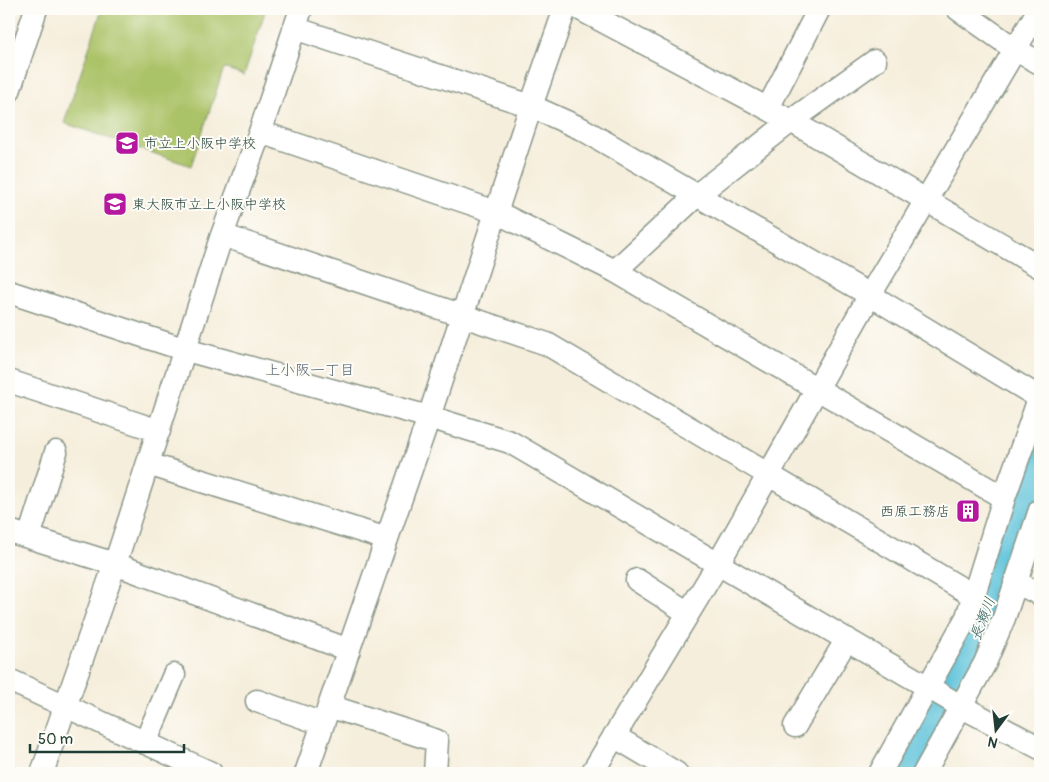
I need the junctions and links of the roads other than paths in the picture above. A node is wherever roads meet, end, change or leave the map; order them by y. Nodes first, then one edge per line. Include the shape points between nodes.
1 (36, 9) edge
2 (566, 9) edge
3 (580, 9) edge
4 (819, 9) edge
5 (958, 9) edge
6 (1039, 9) edge
7 (297, 18) edge
8 (18, 31) edge
9 (1016, 50) junction
10 (875, 61) dead end
11 (1040, 63) edge
12 (9, 90) edge
13 (530, 106) junction
14 (768, 108) junction
15 (791, 121) junction
16 (260, 132) junction
17 (697, 195) junction
18 (927, 200) junction
19 (496, 212) junction
20 (222, 235) junction
21 (1040, 267) edge
22 (615, 271) junction
23 (9, 292) edge
24 (870, 295) junction
25 (461, 315) junction
26 (186, 350) junction
27 (9, 381) edge
28 (817, 390) junction
29 (1040, 397) edge
30 (429, 417) junction
31 (159, 431) junction
32 (56, 452) dead end
33 (148, 464) junction
34 (769, 474) junction
35 (1004, 498) junction
36 (1040, 510) edge
37 (19, 534) edge
38 (387, 539) junction
39 (115, 564) junction
40 (718, 564) junction
41 (637, 580) dead end
42 (1015, 582) junction
43 (1040, 594) edge
44 (974, 596) junction
45 (688, 613) junction
46 (847, 639) junction
47 (348, 650) junction
48 (174, 675) dead end
49 (9, 680) edge
50 (928, 687) junction
51 (257, 701) dead end
52 (65, 706) junction
53 (962, 707) junction
54 (326, 715) junction
55 (795, 726) dead end
56 (614, 736) junction
57 (145, 743) junction
58 (1040, 748) edge
59 (439, 771) edge
60 (929, 771) edge
61 (42, 773) edge
62 (211, 773) edge
63 (306, 773) edge
64 (592, 773) edge
65 (676, 773) edge
66 (880, 773) edge

1 - 8 street
2 - 13 street
3 - 14 street
4 - 14 street
5 - 9 street
6 - 9 street
7 - 13 street
7 - 16 street
8 - 12 street
9 - 11 street
9 - 18 street
10 - 15 street
13 - 17 street via 582,128
13 - 19 street
14 - 15 street
15 - 17 street
15 - 18 street
16 - 19 street
16 - 20 street
17 - 22 street
17 - 24 street
18 - 21 street
18 - 24 street
19 - 22 street
19 - 25 street
20 - 25 street
20 - 26 street
22 - 28 street
23 - 26 street
24 - 28 street
24 - 29 street
25 - 30 street
25 - 34 street via 547,344
26 - 30 street
26 - 31 street
27 - 31 street
28 - 34 street
28 - 35 street
29 - 35 street
30 - 38 street
30 - 40 street via 510,442
31 - 33 street
32 - 37 street
33 - 38 street
33 - 39 street
34 - 40 street
34 - 44 street
35 - 44 street
36 - 42 street
37 - 39 street
38 - 47 street
39 - 47 street
39 - 52 street
40 - 45 street
40 - 46 street
41 - 45 street
42 - 43 street
42 - 53 street via 986,663
44 - 50 street via 967,617
45 - 56 street
46 - 50 street
46 - 55 street
47 - 54 street
48 - 57 street
49 - 52 street
50 - 53 street
50 - 66 street
51 - 54 street
52 - 57 street
52 - 61 street
53 - 58 street
53 - 60 street
54 - 59 street via 437,741
54 - 63 street
56 - 64 street
56 - 65 street
57 - 62 street

